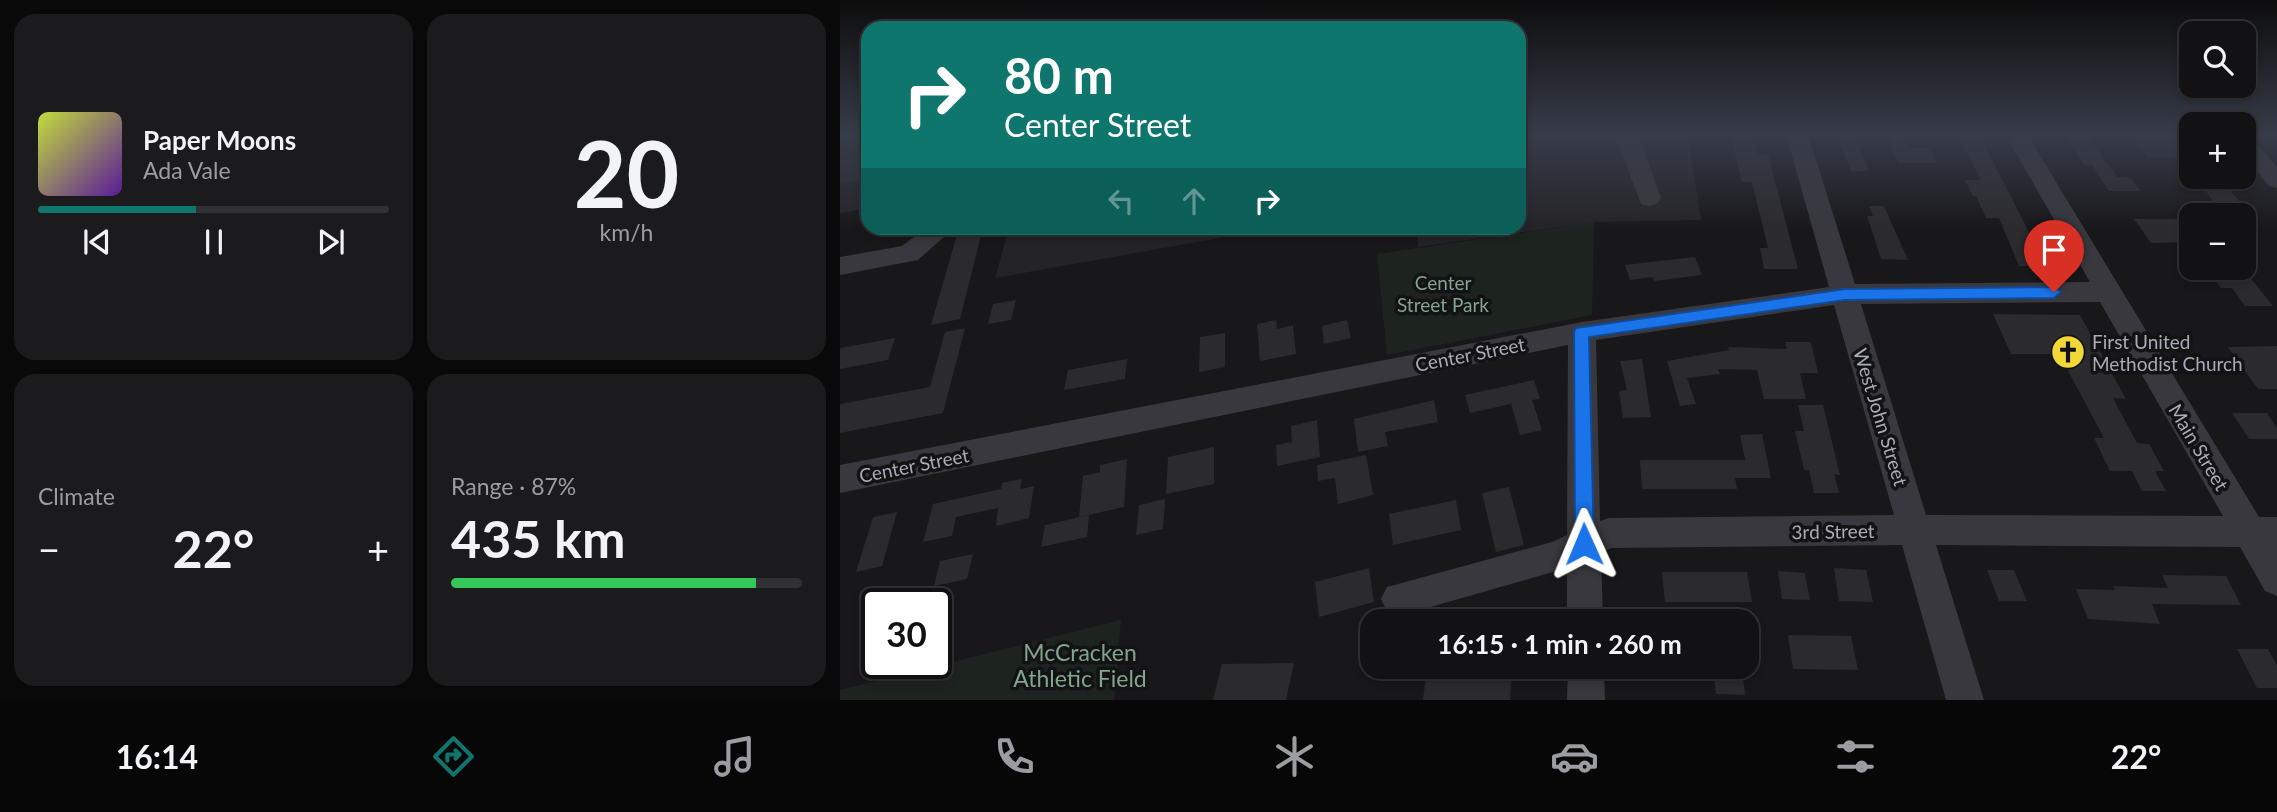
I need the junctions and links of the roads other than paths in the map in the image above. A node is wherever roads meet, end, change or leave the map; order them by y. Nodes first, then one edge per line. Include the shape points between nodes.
1 (1638, 167) edge
2 (1807, 167) edge
3 (2036, 167) edge
4 (2265, 167) edge
5 (2277, 181) edge
6 (1649, 198) dead end
7 (933, 235) edge
8 (840, 266) edge
9 (2107, 292) junction
10 (1845, 294) junction
11 (1581, 332) junction
12 (840, 479) edge
13 (1915, 530) junction
14 (2263, 532) edge
15 (1584, 544) junction
16 (2277, 579) edge
17 (1399, 599) dead end
18 (1585, 609) edge
19 (1586, 679) edge
20 (1586, 700) edge
21 (1965, 700) edge

1 - 6 street
2 - 10 street, West John Street
3 - 9 street, Main Street
4 - 5 street
7 - 8 street via 909,254
9 - 10 street, Center Street
9 - 14 street, Main Street
10 - 11 street, Center Street
10 - 13 street, West John Street
11 - 12 street, Center Street
11 - 15 street
13 - 14 street, 3rd Street
13 - 15 street, 3rd Street via 1609,533
13 - 21 street, West John Street
14 - 16 street, Main Street
15 - 17 street, 3rd Street via 1555,557
15 - 18 street
19 - 20 street

